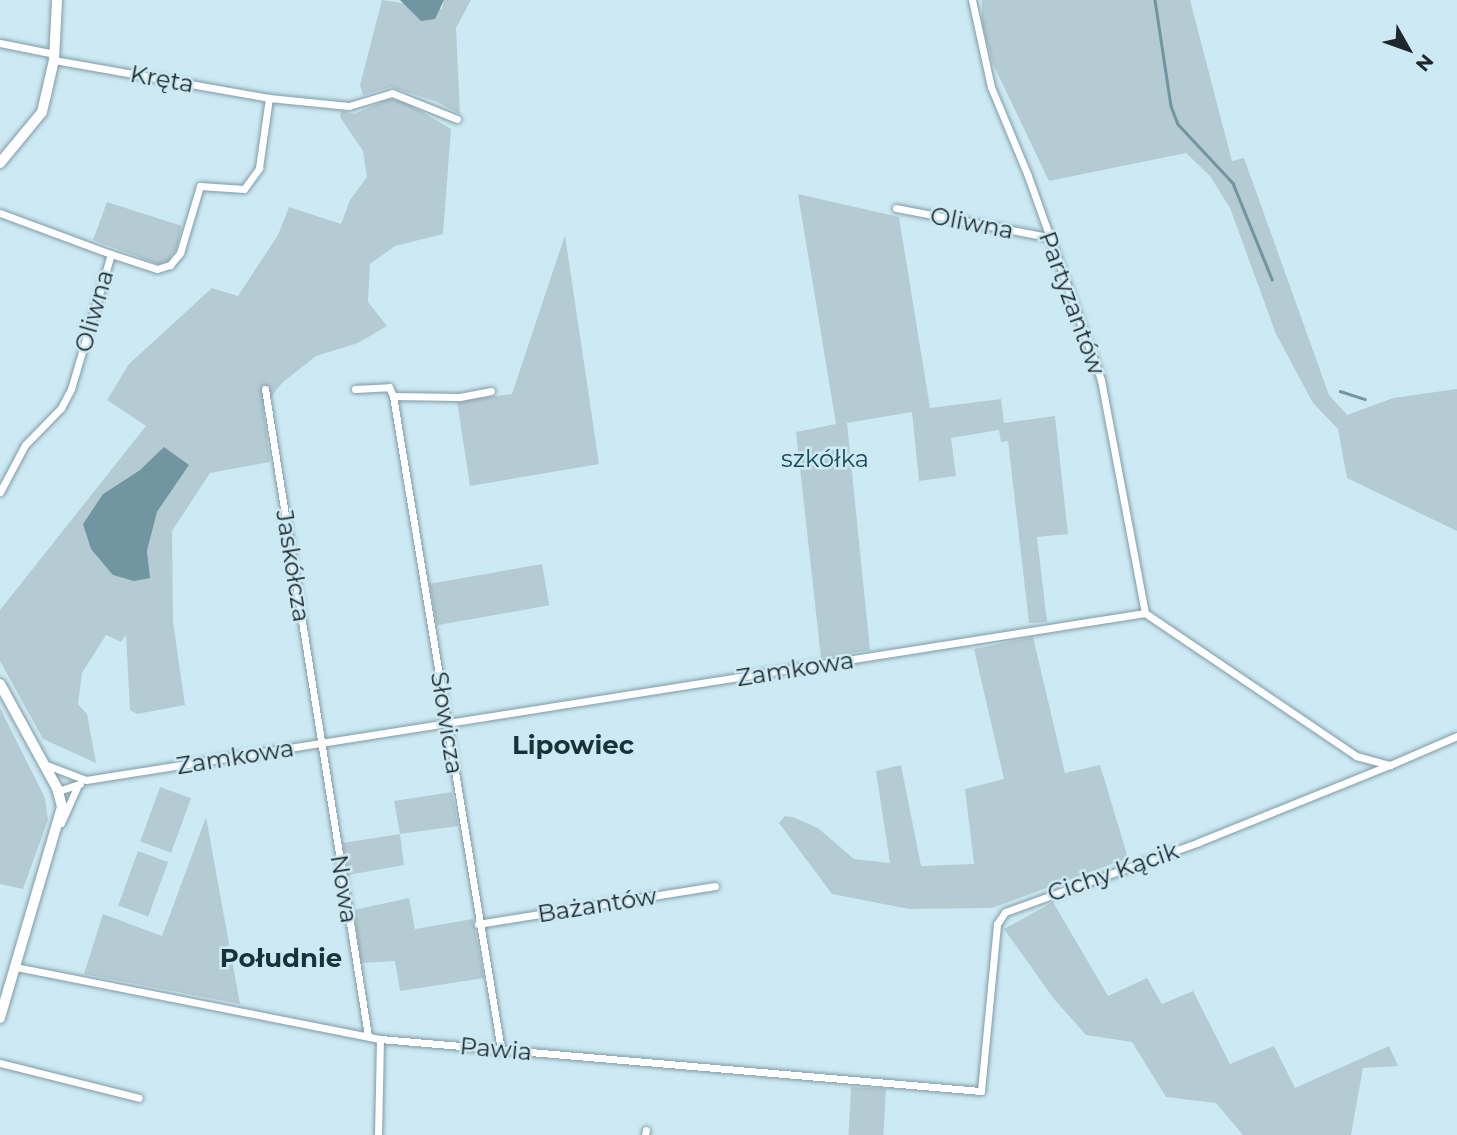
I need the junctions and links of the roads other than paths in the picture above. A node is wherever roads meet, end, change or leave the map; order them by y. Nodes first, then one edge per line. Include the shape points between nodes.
1 (57, 0) edge
2 (972, 0) edge
3 (0, 43) edge
4 (55, 57) junction
5 (269, 98) junction
6 (457, 119) dead end
7 (0, 163) edge
8 (896, 208) dead end
9 (0, 213) edge
10 (1048, 237) junction
11 (111, 254) junction
12 (265, 389) dead end
13 (355, 389) dead end
14 (491, 391) dead end
15 (393, 396) junction
16 (0, 492) edge
17 (1146, 613) junction
18 (0, 684) edge
19 (447, 724) junction
20 (1457, 736) edge
21 (321, 743) junction
22 (43, 764) junction
23 (1390, 765) junction
24 (74, 777) junction
25 (86, 780) junction
26 (77, 787) junction
27 (57, 790) junction
28 (60, 826) junction
29 (715, 886) dead end
30 (478, 924) junction
31 (16, 967) junction
32 (0, 1018) edge
33 (368, 1036) junction
34 (380, 1038) junction
35 (500, 1050) junction
36 (0, 1063) edge
37 (981, 1091) joint
38 (139, 1098) dead end
39 (378, 1135) edge

1 - 4 street
2 - 10 street, Partyzantów via 991,87
3 - 4 street, Kręta
4 - 5 street, Kręta
4 - 7 street via 42,112
5 - 6 street via 349,106 392,93
5 - 11 street, Oliwna via 259,168 244,189 200,186 180,253 170,265 157,269
8 - 10 street, Oliwna
9 - 11 street
10 - 17 street, Partyzantów via 1101,380
11 - 16 street, Oliwna via 71,389 61,408 25,445
12 - 21 street, Jaskółcza
13 - 15 street via 389,387
14 - 15 street via 459,397
15 - 19 street, Słowicza
17 - 19 street, Zamkowa
17 - 23 street via 1356,756
18 - 22 street
19 - 21 street, Zamkowa
19 - 30 street, Słowicza
20 - 23 street
21 - 25 street, Zamkowa
21 - 33 street, Nowa
22 - 24 street, Zamkowa
22 - 27 street
23 - 37 street, Cichy Kącik via 1199,842 1004,912 997,924
24 - 25 street, Zamkowa
24 - 27 street
25 - 26 street, Zamkowa
26 - 27 street, Zamkowa
26 - 28 street, Zamkowa
27 - 28 street
28 - 31 street via 29,913
29 - 30 street, Bażantów
30 - 35 street, Słowicza
31 - 32 street
31 - 33 street, Pawia
33 - 34 street, Pawia
34 - 35 street, Pawia
34 - 39 street
35 - 37 street, Pawia
36 - 38 street

